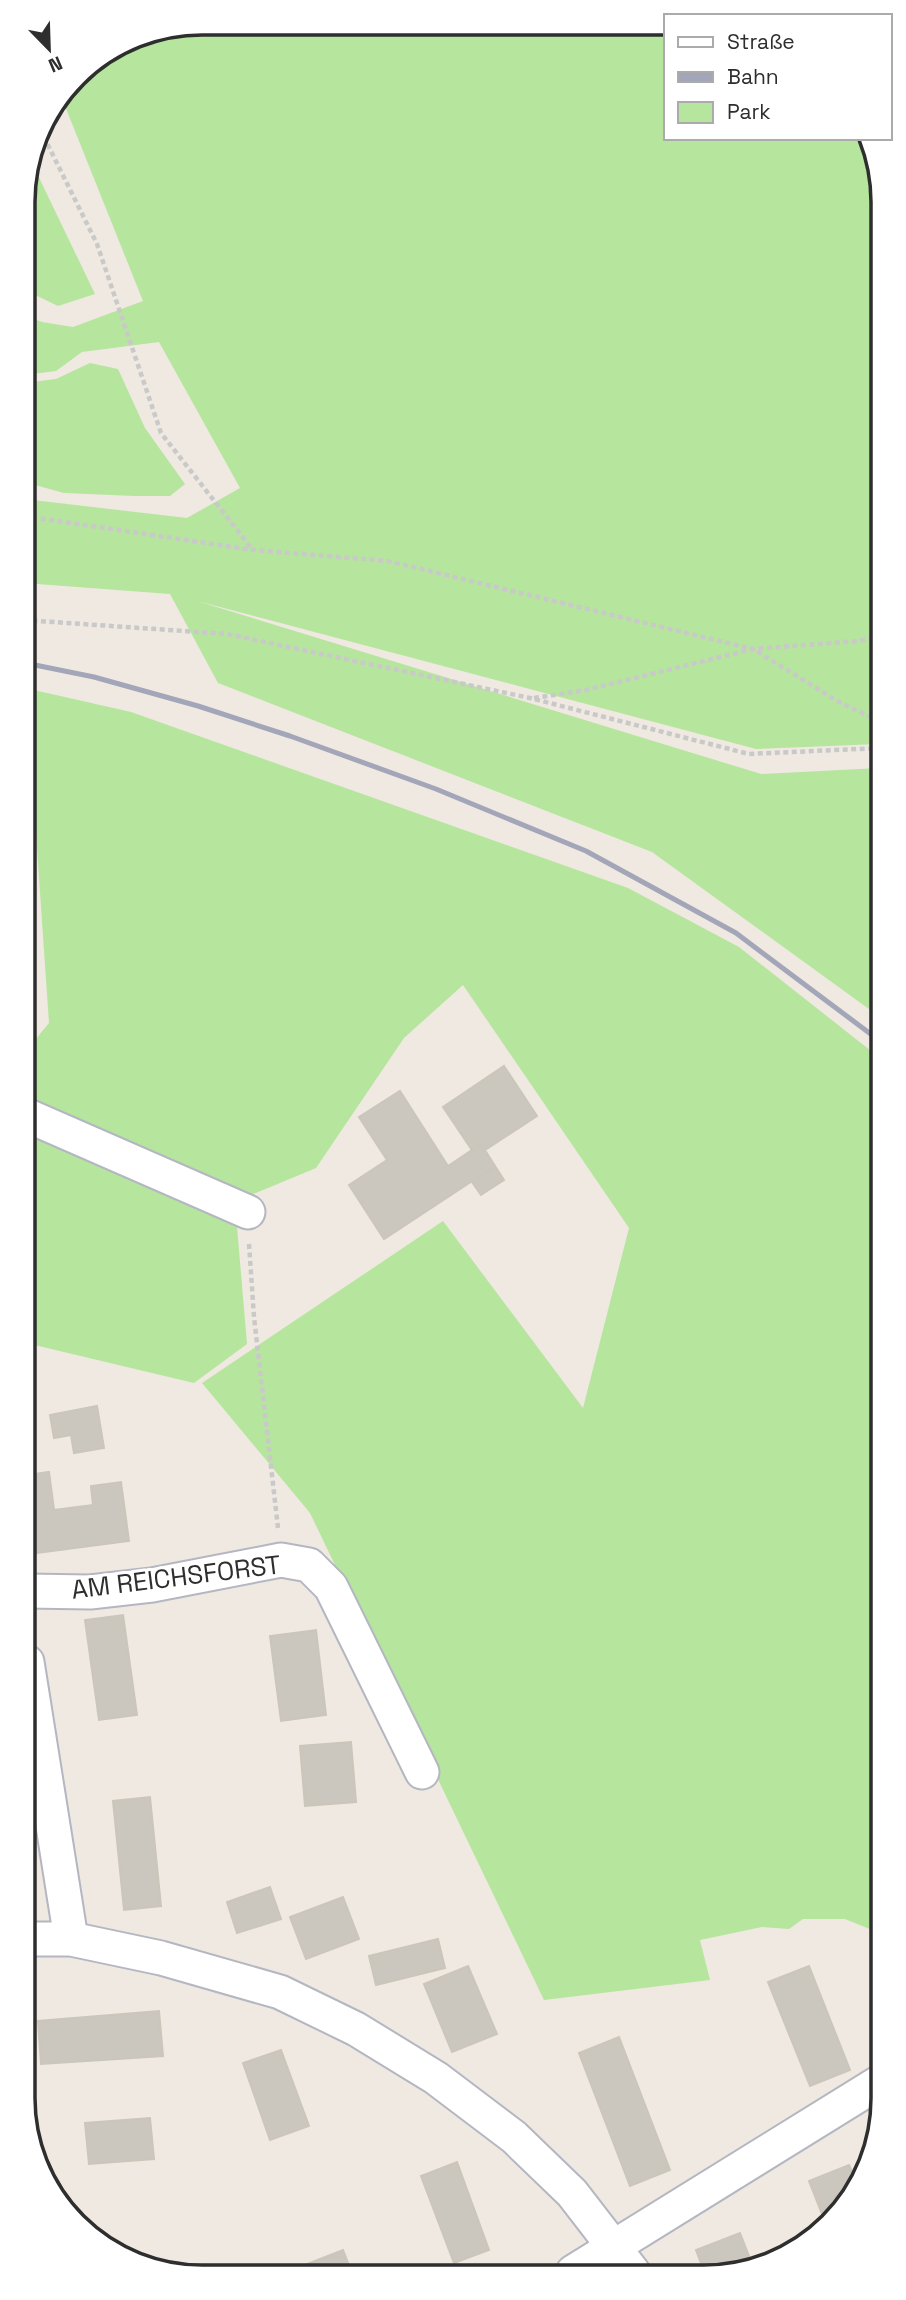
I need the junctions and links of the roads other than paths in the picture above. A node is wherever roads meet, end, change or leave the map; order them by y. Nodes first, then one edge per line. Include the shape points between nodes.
1 (35, 1119) edge
2 (248, 1212) dead end
3 (35, 1591) edge
4 (35, 1712) edge
5 (422, 1772) dead end
6 (35, 1939) edge
7 (71, 1939) junction
8 (871, 2088) edge
9 (624, 2259) edge
10 (600, 2265) edge

1 - 2 street
3 - 5 street, AM REICHSFORST via 90,1592 152,1585 281,1560 309,1565 331,1587
4 - 7 street
6 - 7 street
7 - 9 street via 161,1958 280,1992 356,2029 436,2078 514,2137 572,2193
8 - 9 street
9 - 10 street

